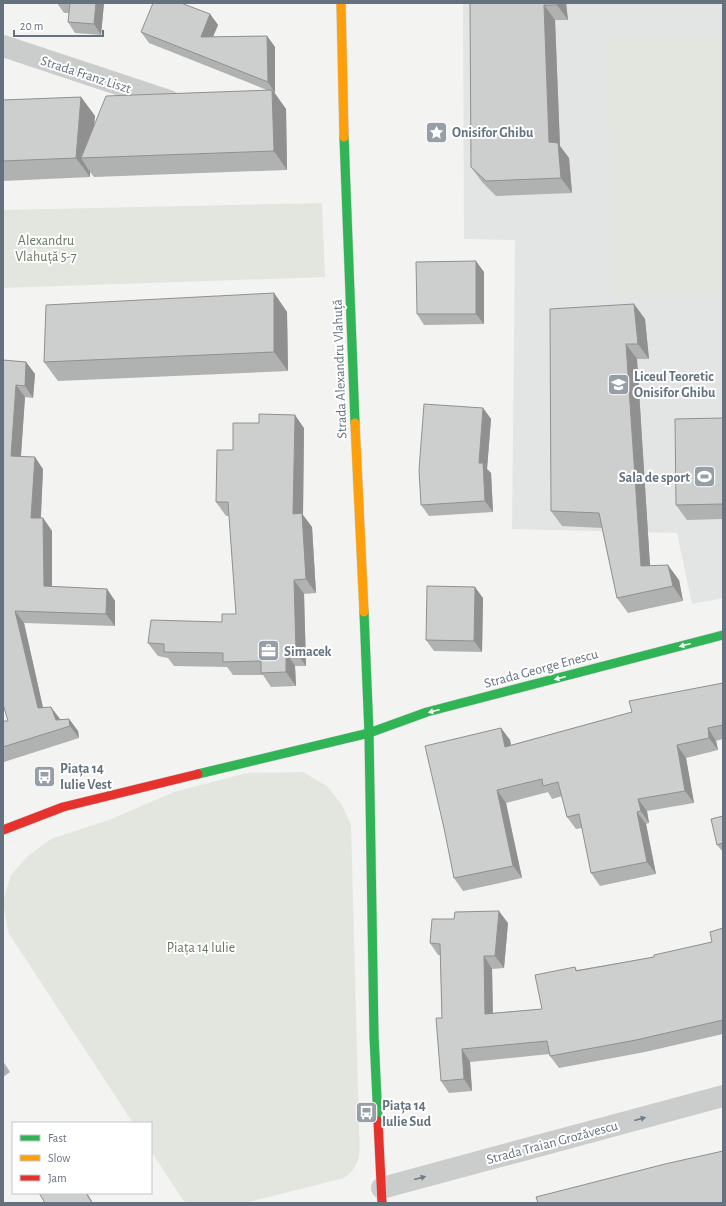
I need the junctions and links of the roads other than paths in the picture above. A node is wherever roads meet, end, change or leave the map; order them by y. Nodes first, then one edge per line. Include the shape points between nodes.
1 (341, 3) edge
2 (3, 46) edge
3 (169, 101) edge
4 (723, 635) edge
5 (369, 734) junction
6 (3, 830) edge
7 (723, 1096) edge
8 (382, 1196) edge

1 - 5 main road, Strada Alexandru Vlahuță via 346,200
2 - 3 street, Strada Franz Liszt
4 -> 5 main road, Strada George Enescu via 428,712
5 - 6 main road via 63,807
5 - 8 main road via 374,1036
8 -> 7 street, Strada Traian Grozăvescu

